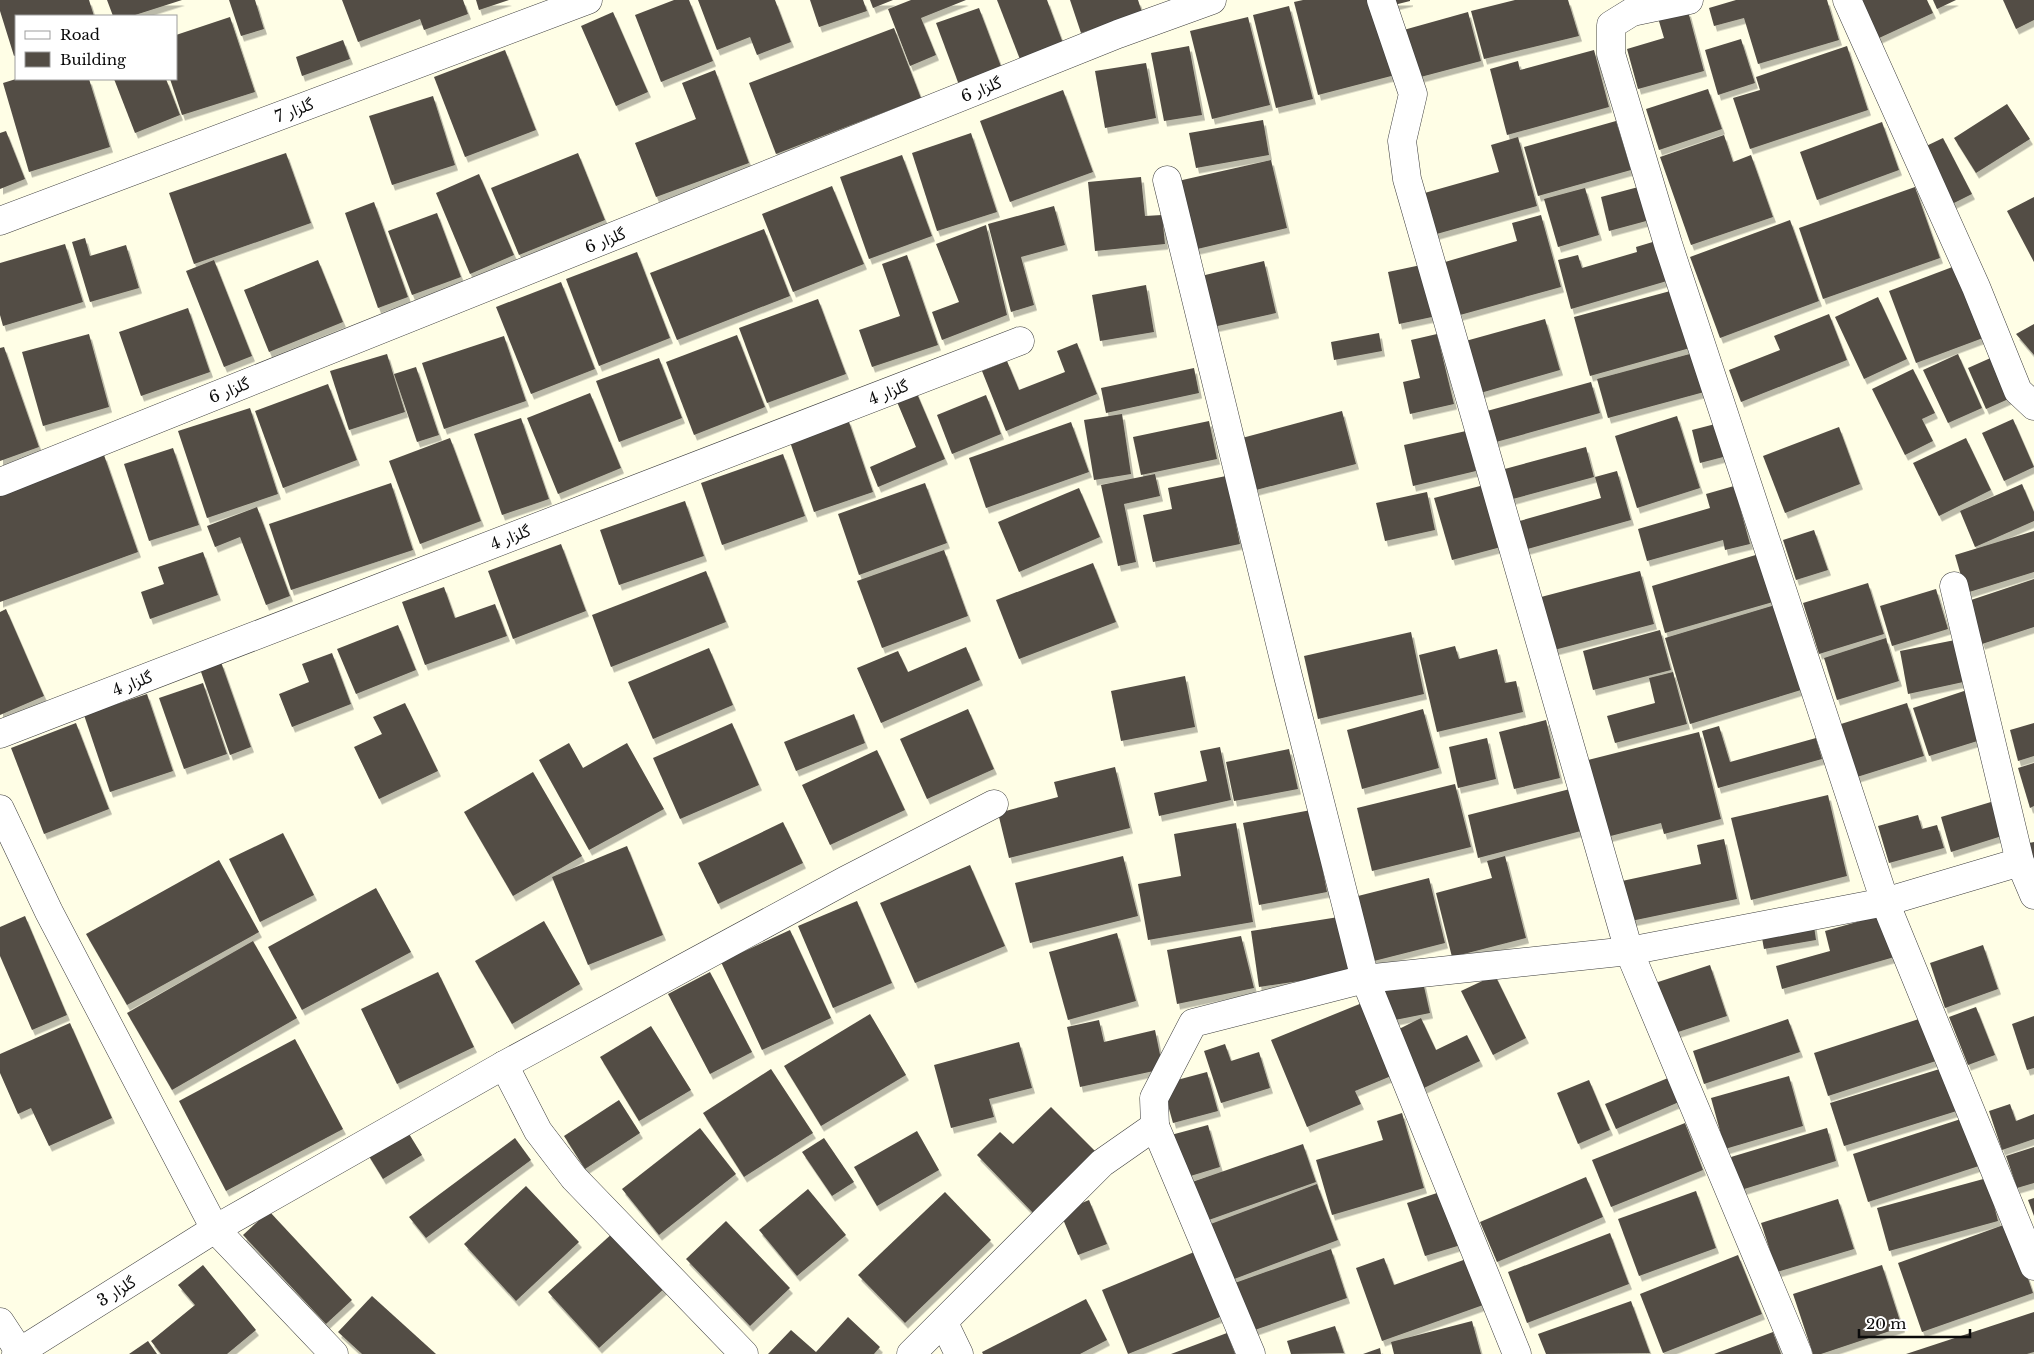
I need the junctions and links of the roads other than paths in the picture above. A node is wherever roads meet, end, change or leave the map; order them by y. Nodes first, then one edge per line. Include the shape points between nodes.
1 (588, 0) edge
2 (1212, 0) edge
3 (1381, 0) edge
4 (1689, 0) edge
5 (1847, 0) edge
6 (1630, 6) edge
7 (1167, 180) dead end
8 (0, 221) edge
9 (1020, 341) dead end
10 (2034, 406) edge
11 (0, 482) edge
12 (1954, 586) dead end
13 (0, 734) edge
14 (994, 804) dead end
15 (0, 809) edge
16 (2020, 862) junction
17 (2034, 895) edge
18 (1885, 902) junction
19 (1629, 951) junction
20 (1365, 979) junction
21 (504, 1065) junction
22 (1155, 1126) junction
23 (215, 1229) junction
24 (2034, 1266) edge
25 (0, 1322) edge
26 (944, 1323) junction
27 (19, 1353) edge
28 (334, 1354) edge
29 (744, 1354) edge
30 (911, 1354) edge
31 (959, 1354) edge
32 (1251, 1354) edge
33 (1517, 1354) edge
34 (1798, 1354) edge

1 - 8 street, گلزار 7
2 - 11 street, گلزار 6 via 1118,34
3 - 19 street via 1413,94 1402,141 1407,179
4 - 6 street
5 - 10 street via 1976,286 2018,391
6 - 18 street via 1611,25 1610,54 1668,244
7 - 20 street
9 - 13 street, گلزار 4
12 - 16 street
14 - 21 street, گلزار 3 via 846,880
15 - 23 street via 49,912
16 - 17 street
16 - 18 street
18 - 19 street
18 - 24 street
19 - 20 street
19 - 34 street
20 - 22 street via 1193,1023 1154,1098
20 - 33 street
21 - 23 street, گلزار 3
21 - 29 street via 538,1131 574,1178
22 - 26 street via 1102,1163
22 - 32 street
23 - 27 street, گلزار 3
23 - 28 street
25 - 27 street
26 - 30 street
26 - 31 street

